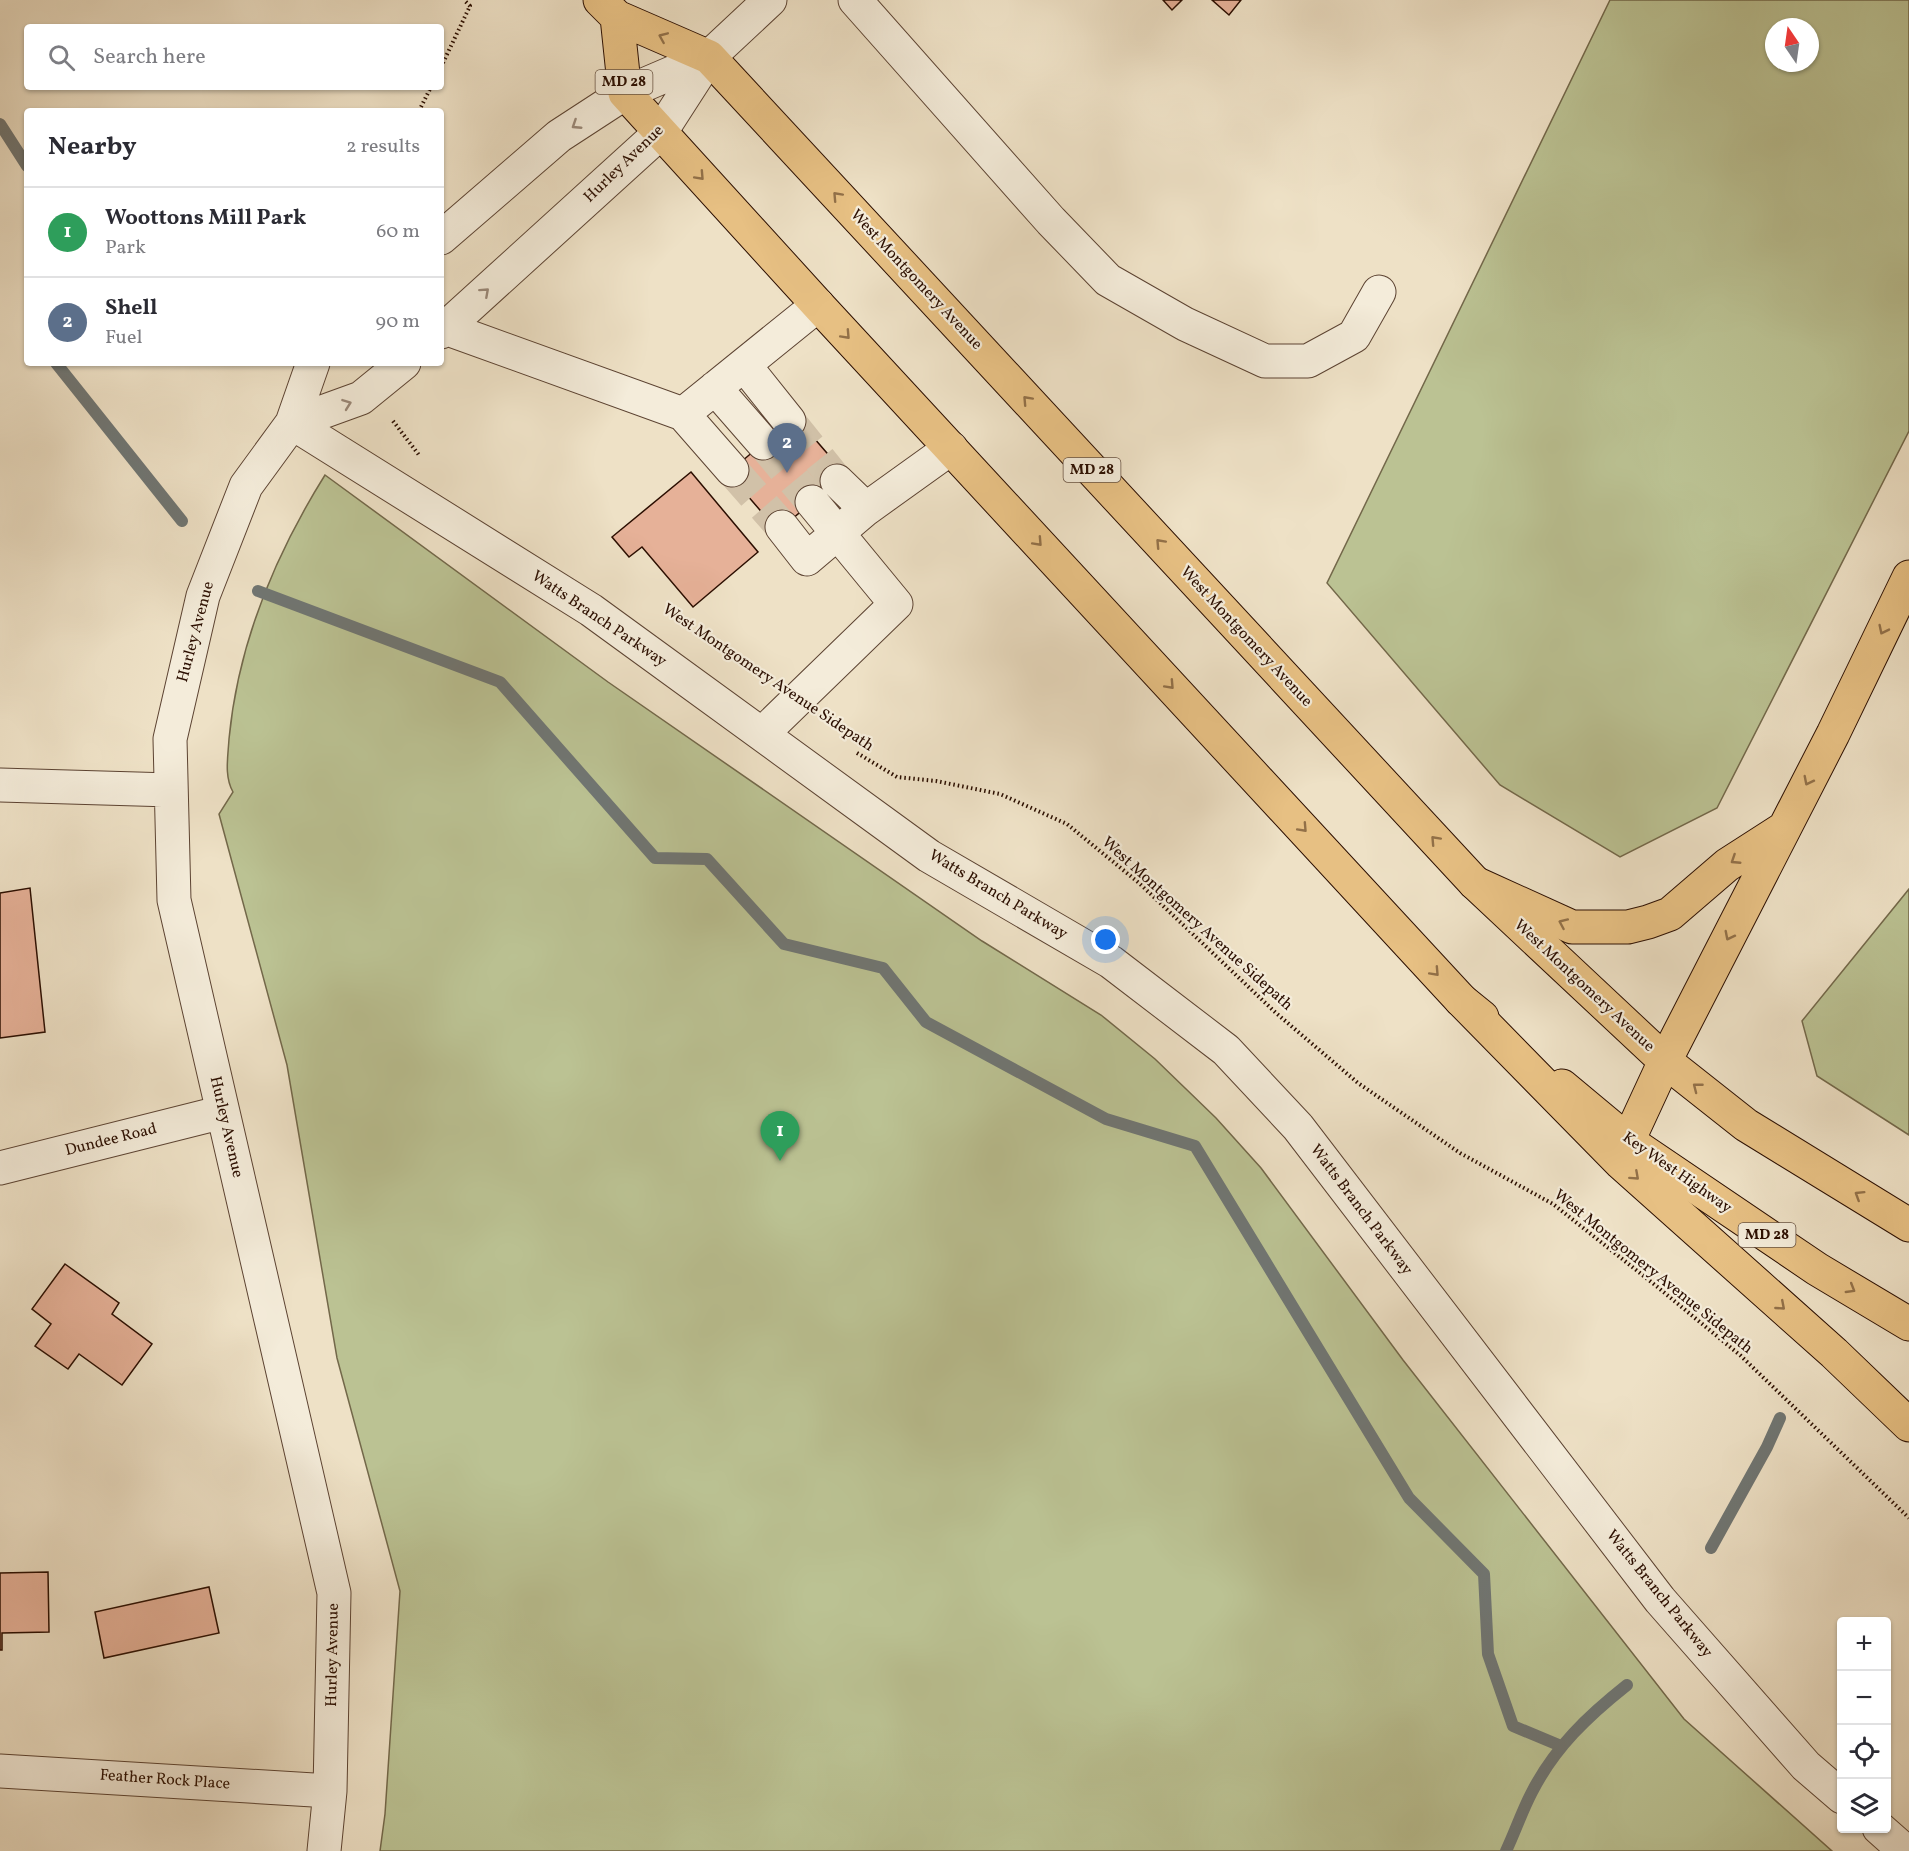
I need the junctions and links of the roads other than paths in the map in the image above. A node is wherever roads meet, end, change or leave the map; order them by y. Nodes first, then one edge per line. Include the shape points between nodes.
1 (770, 0) edge
2 (855, 0) edge
3 (608, 9) edge
4 (709, 57) junction
5 (625, 93) junction
6 (660, 133) junction
7 (444, 235) edge
8 (1379, 292) dead end
9 (818, 305) junction
10 (444, 329) edge
11 (444, 330) edge
12 (312, 366) edge
13 (400, 366) edge
14 (745, 366) junction
15 (715, 388) junction
16 (683, 414) junction
17 (789, 422) tunnel mouth
18 (292, 423) junction
19 (763, 443) tunnel mouth
20 (951, 448) junction
21 (732, 470) tunnel mouth
22 (837, 481) tunnel mouth
23 (812, 502) tunnel mouth
24 (866, 509) junction
25 (782, 527) tunnel mouth
26 (837, 533) junction
27 (1909, 577) edge
28 (762, 734) junction
29 (0, 785) edge
30 (171, 790) junction
31 (1784, 828) junction
32 (1475, 883) junction
33 (1461, 1000) junction
34 (1665, 1061) junction
35 (223, 1112) junction
36 (1628, 1141) junction
37 (0, 1168) edge
38 (1909, 1225) edge
39 (1909, 1324) edge
40 (1909, 1425) edge
41 (0, 1771) edge
42 (330, 1791) junction
43 (1837, 1793) edge
44 (1885, 1833) edge
45 (324, 1851) edge
46 (1905, 1851) edge

1 - 4 street
2 - 8 street via 1108,280 1185,324 1265,361 1308,361 1353,336
4 -> 3 main road, West Montgomery Avenue / MD 28
3 - 5 main road, West Montgomery Avenue / MD 28
4 - 5 street
4 - 6 street, Hurley Avenue
32 -> 4 main road, West Montgomery Avenue / MD 28
5 - 6 main road, MD 28
5 -> 7 street via 559,136
6 -> 9 main road, MD 28
10 -> 6 street, Hurley Avenue
9 - 14 street
9 -> 20 main road, MD 28
11 - 16 street
12 - 18 street, Hurley Avenue
18 -> 13 street via 361,398
14 - 15 street
14 - 17 street
15 - 16 street
15 - 19 street
16 - 21 street
18 - 28 street, Watts Branch Parkway via 591,610
18 - 30 street, Hurley Avenue via 246,486 203,596 170,739
20 - 24 street
20 -> 33 main road, MD 28
22 - 24 street
23 - 26 street
24 - 26 street
25 - 26 street via 807,559
26 - 28 street via 896,604
27 -> 31 main road
28 - 43 street, Watts Branch Parkway via 929,856 1111,962 1226,1050 1298,1127 1660,1600 1806,1766
29 - 30 street
30 - 35 street, Hurley Avenue via 174,900
31 -> 32 main road via 1727,865 1670,914 1628,927 1572,927
31 -> 34 main road
32 - 34 main road, West Montgomery Avenue / MD 28
33 - 36 main road, Key West Highway / MD 28
33 -> 40 main road via 1621,1163
34 - 36 main road
38 -> 34 main road, West Montgomery Avenue / MD 28 via 1746,1125
35 - 37 street, Dundee Road
35 - 42 street, Hurley Avenue via 334,1593
36 -> 39 main road, Key West Highway / MD 28 via 1816,1269
41 - 42 street, Feather Rock Place
42 - 45 street, Hurley Avenue
44 - 46 street

